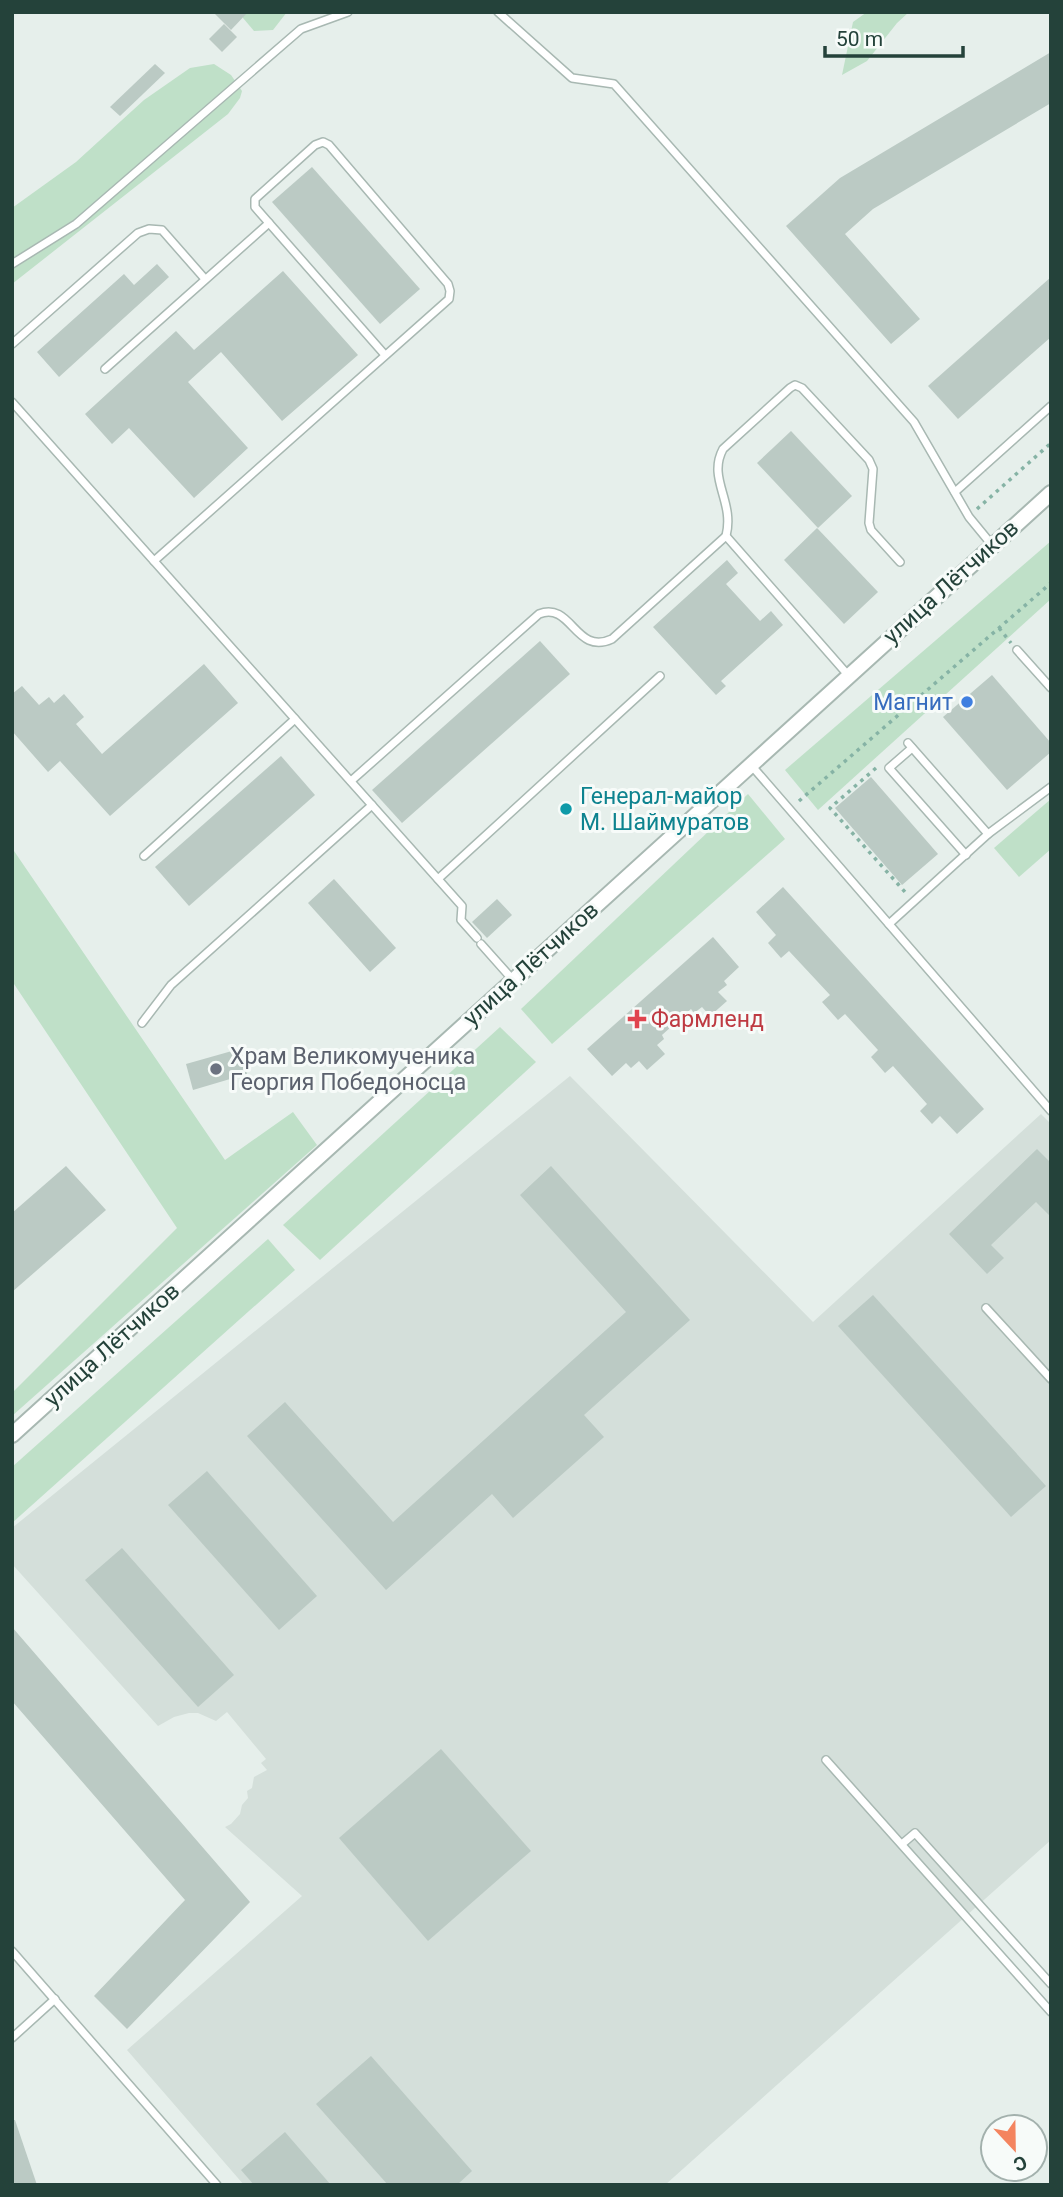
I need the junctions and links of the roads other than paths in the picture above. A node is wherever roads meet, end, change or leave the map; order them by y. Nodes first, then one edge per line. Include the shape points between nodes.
1 (348, 12) edge
2 (498, 12) edge
3 (269, 223) junction
4 (12, 264) edge
5 (205, 279) junction
6 (12, 344) edge
7 (385, 355) junction
8 (105, 369) dead end
9 (12, 402) edge
10 (1051, 406) edge
11 (955, 492) junction
12 (1051, 493) edge
13 (726, 537) junction
14 (992, 545) junction
15 (154, 561) junction
16 (900, 562) dead end
17 (1017, 650) road end
18 (660, 676) dead end
19 (848, 676) junction
20 (1051, 688) edge
21 (295, 719) junction
22 (750, 765) junction
23 (351, 781) junction
24 (1051, 787) edge
25 (372, 805) junction
26 (988, 835) junction
27 (966, 855) junction
28 (144, 856) dead end
29 (438, 879) junction
30 (889, 924) junction
31 (513, 980) junction
32 (142, 1023) dead end
33 (1051, 1111) edge
34 (986, 1308) dead end
35 (1051, 1379) edge
36 (12, 1435) edge
37 (826, 1760) dead end
38 (902, 1844) junction
39 (12, 1951) edge
40 (1051, 1984) edge
41 (55, 2000) junction
42 (1051, 2012) edge
43 (12, 2038) edge
44 (217, 2185) edge

1 - 4 lane via 300,29 75,223
2 - 11 lane via 572,78 614,84 914,422
3 - 5 lane
3 - 7 lane
3 - 7 lane via 255,199 315,145 329,145 450,291 449,299
5 - 6 lane via 162,230 149,229 138,233
5 - 8 lane
7 - 15 lane
9 - 15 lane
10 - 11 lane
11 - 14 lane
12 - 14 street, улица Лётчиков
13 - 16 lane via 729,515 716,469 718,458 795,385 869,460 873,468 871,530
13 - 19 lane
13 - 23 lane via 601,644 590,642 556,612 539,614
14 - 19 street, улица Лётчиков
15 - 21 lane
17 - 20 lane
18 - 29 lane
19 - 22 street, улица Лётчиков
21 - 23 lane
21 - 28 lane
22 - 30 lane
22 - 31 street, улица Лётчиков
23 - 25 lane
24 - 26 lane
25 - 29 lane
25 - 32 lane via 172,985
26 - 27 lane
26 - 27 lane via 910,745 889,768
27 - 30 lane
29 - 31 lane via 462,906 461,920
30 - 33 lane
31 - 36 street, улица Лётчиков
34 - 35 lane
37 - 38 lane
38 - 40 lane via 915,1833
38 - 42 lane
39 - 41 lane
41 - 43 lane
41 - 44 lane

